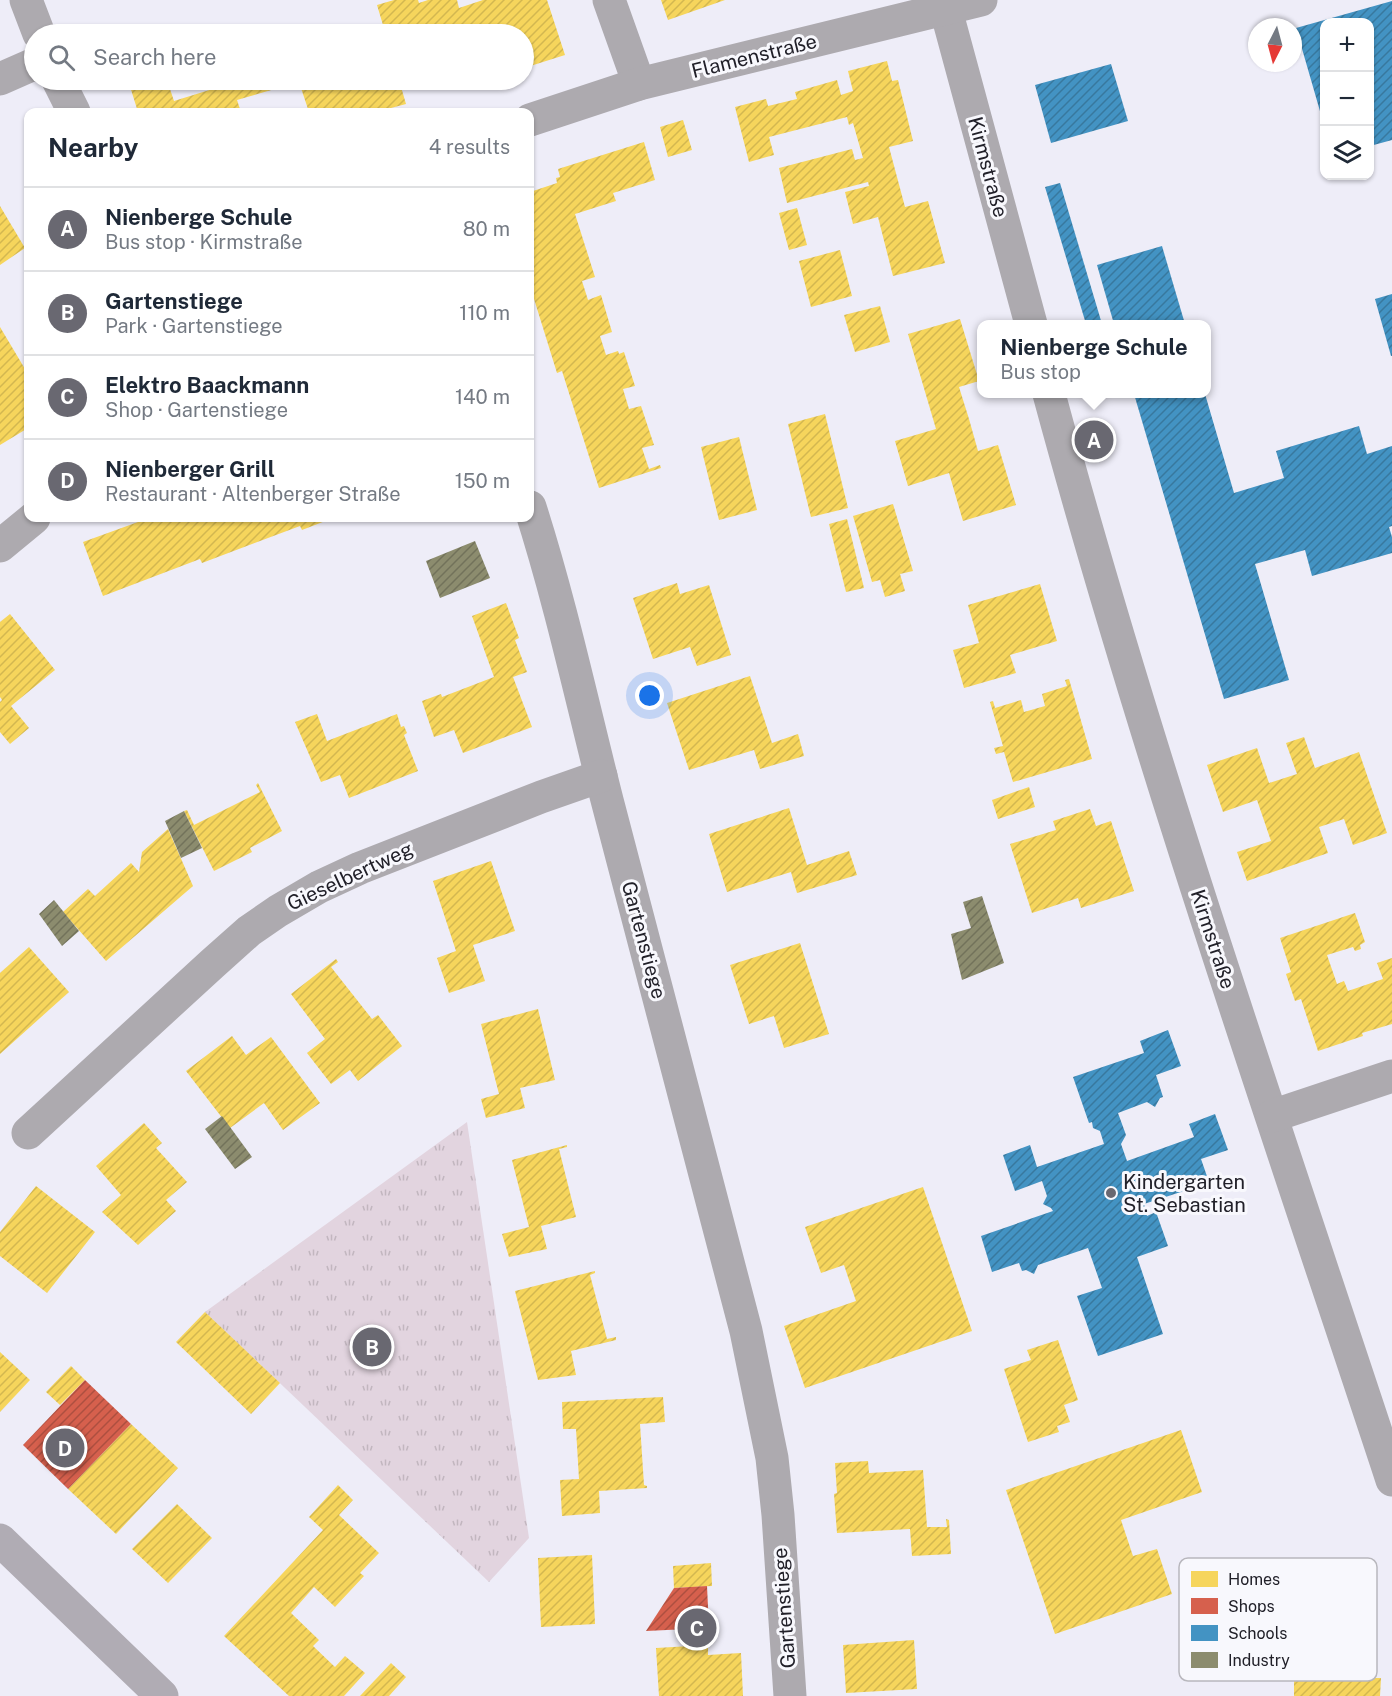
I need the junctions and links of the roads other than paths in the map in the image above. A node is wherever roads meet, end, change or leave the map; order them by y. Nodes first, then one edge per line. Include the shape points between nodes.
1 (26, 0) edge
2 (609, 0) edge
3 (981, 0) edge
4 (946, 10) junction
5 (35, 24) edge
6 (24, 68) edge
7 (0, 79) edge
8 (639, 84) junction
9 (63, 90) edge
10 (72, 108) edge
11 (534, 119) edge
12 (1029, 320) edge
13 (1050, 398) edge
14 (534, 520) edge
15 (29, 522) edge
16 (0, 546) edge
17 (601, 776) junction
18 (1392, 1076) edge
19 (1272, 1116) junction
20 (28, 1133) dead end
21 (1392, 1480) edge
22 (5, 1554) edge
23 (162, 1696) edge
24 (790, 1696) edge

1 - 5 street
2 - 8 street
3 - 4 street, Flamenstraße
4 - 8 street, Flamenstraße
4 - 12 street, Kirmstraße
6 - 7 street
8 - 11 street, Flamenstraße
9 - 10 street
13 - 19 street, Kirmstraße via 1150,739
14 - 17 street, Gartenstiege
15 - 16 street
17 - 20 street, Gieselbertweg via 360,868 278,910 212,963
17 - 24 street, Gartenstiege via 760,1392 778,1515
18 - 19 street
19 - 21 street, Kirmstraße
22 - 23 main road

